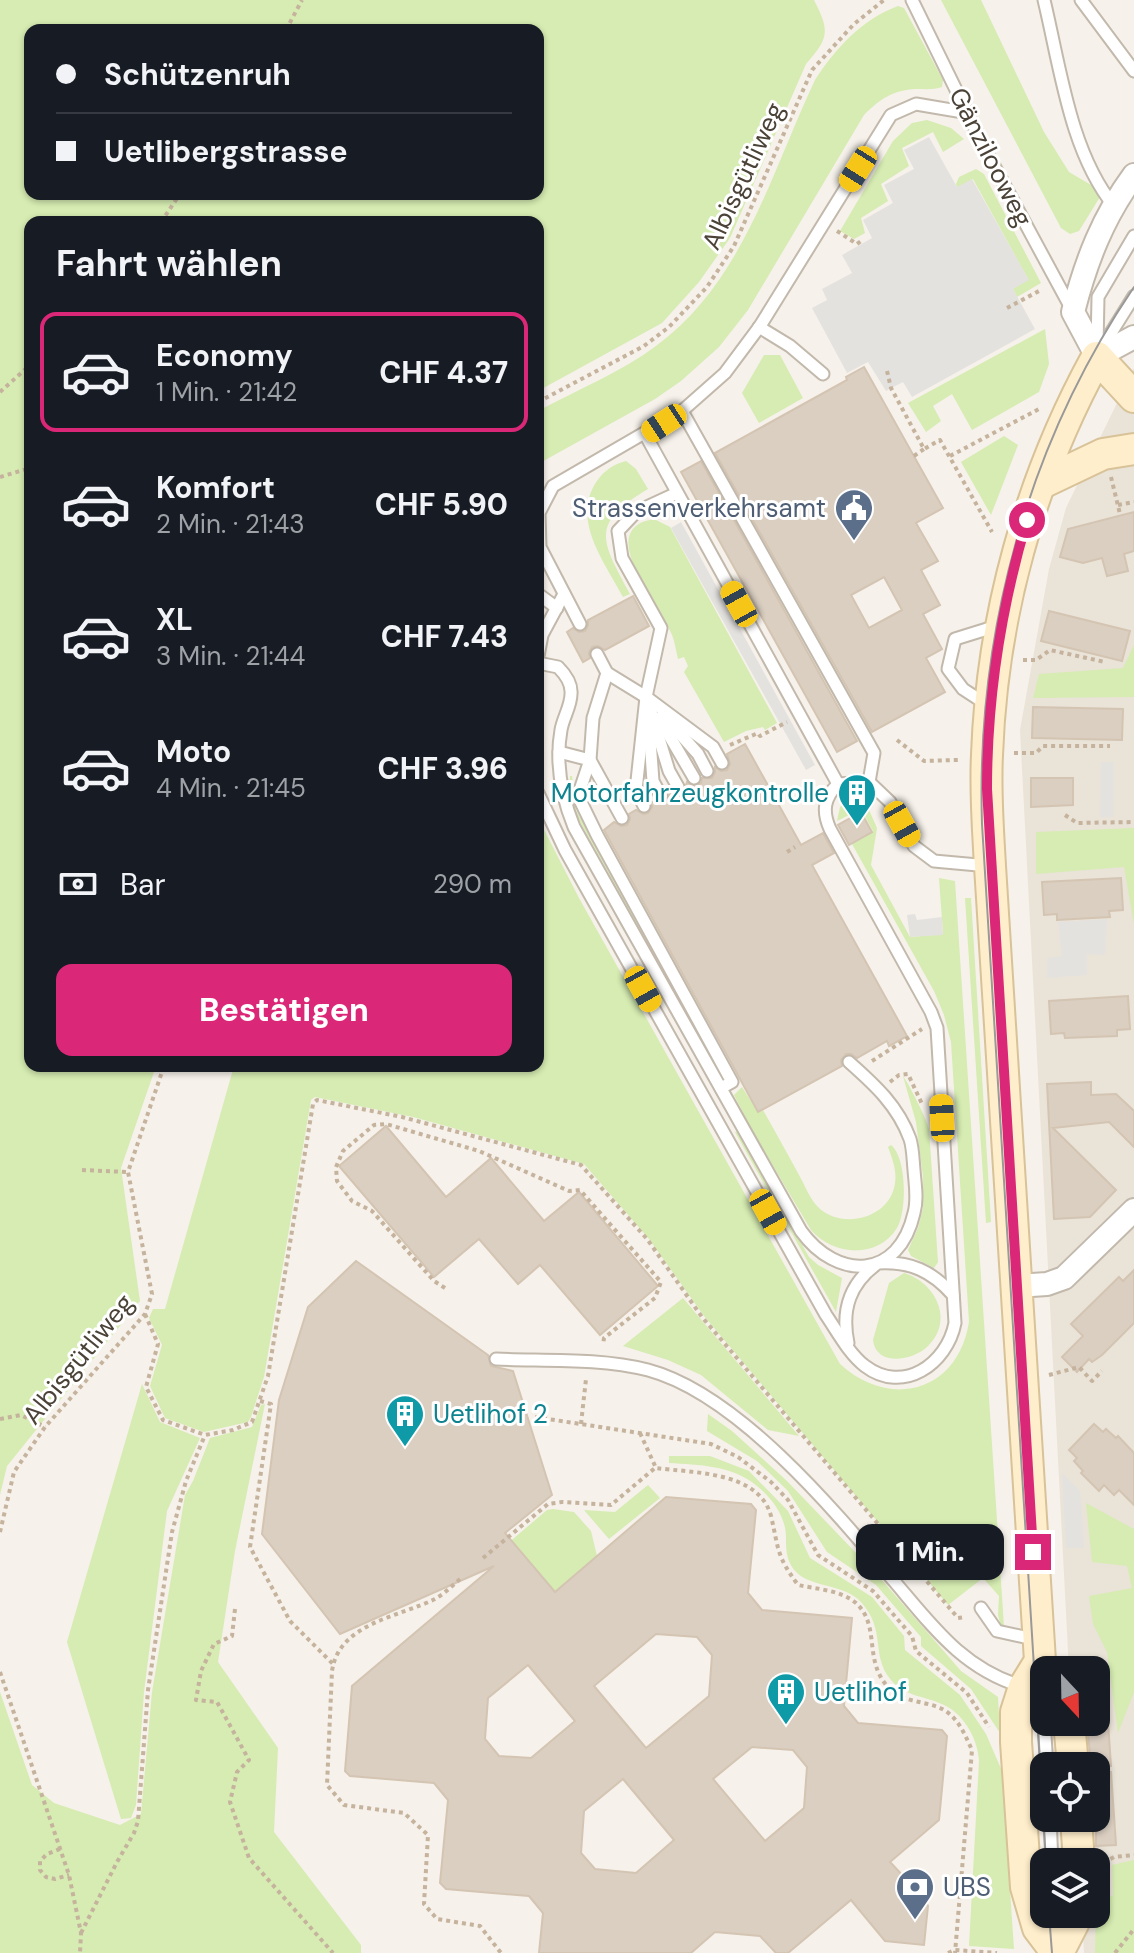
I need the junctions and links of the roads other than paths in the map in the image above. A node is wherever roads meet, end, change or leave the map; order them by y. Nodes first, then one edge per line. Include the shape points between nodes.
1 (912, 0) edge
2 (1044, 0) edge
3 (1081, 0) edge
4 (1134, 71) edge
5 (969, 113) junction
6 (1134, 175) edge
7 (1114, 206) junction
8 (1134, 236) edge
9 (1134, 296) edge
10 (1073, 312) junction
11 (759, 327) junction
12 (1134, 337) edge
13 (1097, 357) junction
14 (823, 374) dead end
15 (1134, 397) edge
16 (682, 411) junction
17 (645, 434) junction
18 (1134, 449) edge
19 (1040, 484) junction
20 (677, 493) junction
21 (544, 503) edge
22 (544, 555) edge
23 (564, 594) junction
24 (544, 598) edge
25 (557, 608) junction
26 (580, 624) dead end
27 (1001, 625) junction
28 (544, 631) edge
29 (597, 654) dead end
30 (544, 664) edge
31 (607, 673) junction
32 (646, 697) junction
33 (990, 706) junction
34 (559, 752) junction
35 (590, 760) junction
36 (722, 763) dead end
37 (707, 771) dead end
38 (694, 778) dead end
39 (869, 782) junction
40 (838, 784) junction
41 (678, 787) dead end
42 (661, 796) dead end
43 (544, 806) edge
44 (644, 806) dead end
45 (622, 818) dead end
46 (990, 866) junction
47 (854, 1066) road end
48 (721, 1088) junction
49 (1134, 1210) edge
50 (878, 1263) junction
51 (1016, 1286) junction
52 (954, 1296) junction
53 (849, 1348) junction
54 (496, 1359) dead end
55 (984, 1611) road end
56 (1037, 1656) edge
57 (1030, 1658) edge
58 (1030, 1666) edge
59 (1030, 1682) edge
60 (1056, 1928) edge
61 (1071, 1928) edge
62 (1058, 1953) edge

1 - 5 lane, Gänzilooweg
2 - 7 lane via 1078,143
3 - 4 lane
5 - 10 lane, Gänzilooweg
5 - 11 lane via 916,104 891,115
6 - 7 street
7 - 10 street via 1086,260
8 - 13 lane via 1098,297
9 - 13 lane
10 - 13 street
11 - 14 lane
11 - 16 lane via 725,373
12 - 13 street
13 - 15 main road
13 - 19 main road
16 - 17 lane
16 - 39 lane via 874,753
17 - 20 lane
17 - 21 lane via 553,486
18 - 19 main road via 1103,454
19 - 27 main road
20 - 32 lane via 636,512 618,531 622,558 661,628
20 - 40 lane
22 - 23 lane
23 - 25 lane
23 - 26 lane
24 - 25 lane
25 - 28 lane
27 - 33 main road
27 - 33 lane via 955,639 948,669 963,689
29 - 31 lane
30 - 34 lane via 558,667 572,696
31 - 32 lane
31 - 35 lane via 593,718
32 - 36 lane via 713,747
32 - 37 lane
32 - 38 lane
32 - 41 lane
32 - 42 lane via 653,781
32 - 44 lane via 636,790
33 - 46 main road
34 - 35 lane
34 - 48 lane via 560,786 574,827
35 - 45 lane
35 - 48 lane via 578,796 732,1082
39 - 40 lane
39 - 46 lane via 890,802 914,846 934,861
40 - 52 lane via 826,800 824,817 934,1021
43 - 53 lane via 783,1240
46 - 51 main road
47 - 50 lane via 880,1090 911,1141 914,1214 906,1237
48 - 50 lane via 809,1242 844,1265
49 - 51 street via 1064,1278
50 - 52 lane via 917,1267
50 - 53 lane via 857,1283 845,1309
51 - 56 main road
52 - 53 lane via 950,1343 922,1372 899,1377 878,1373
54 - 58 lane via 630,1366 683,1384 737,1416 840,1517 965,1658 985,1673
55 - 57 lane via 997,1631
59 - 62 main road via 1016,1712 1026,1887 1038,1928
60 - 62 lane
61 - 62 main road

